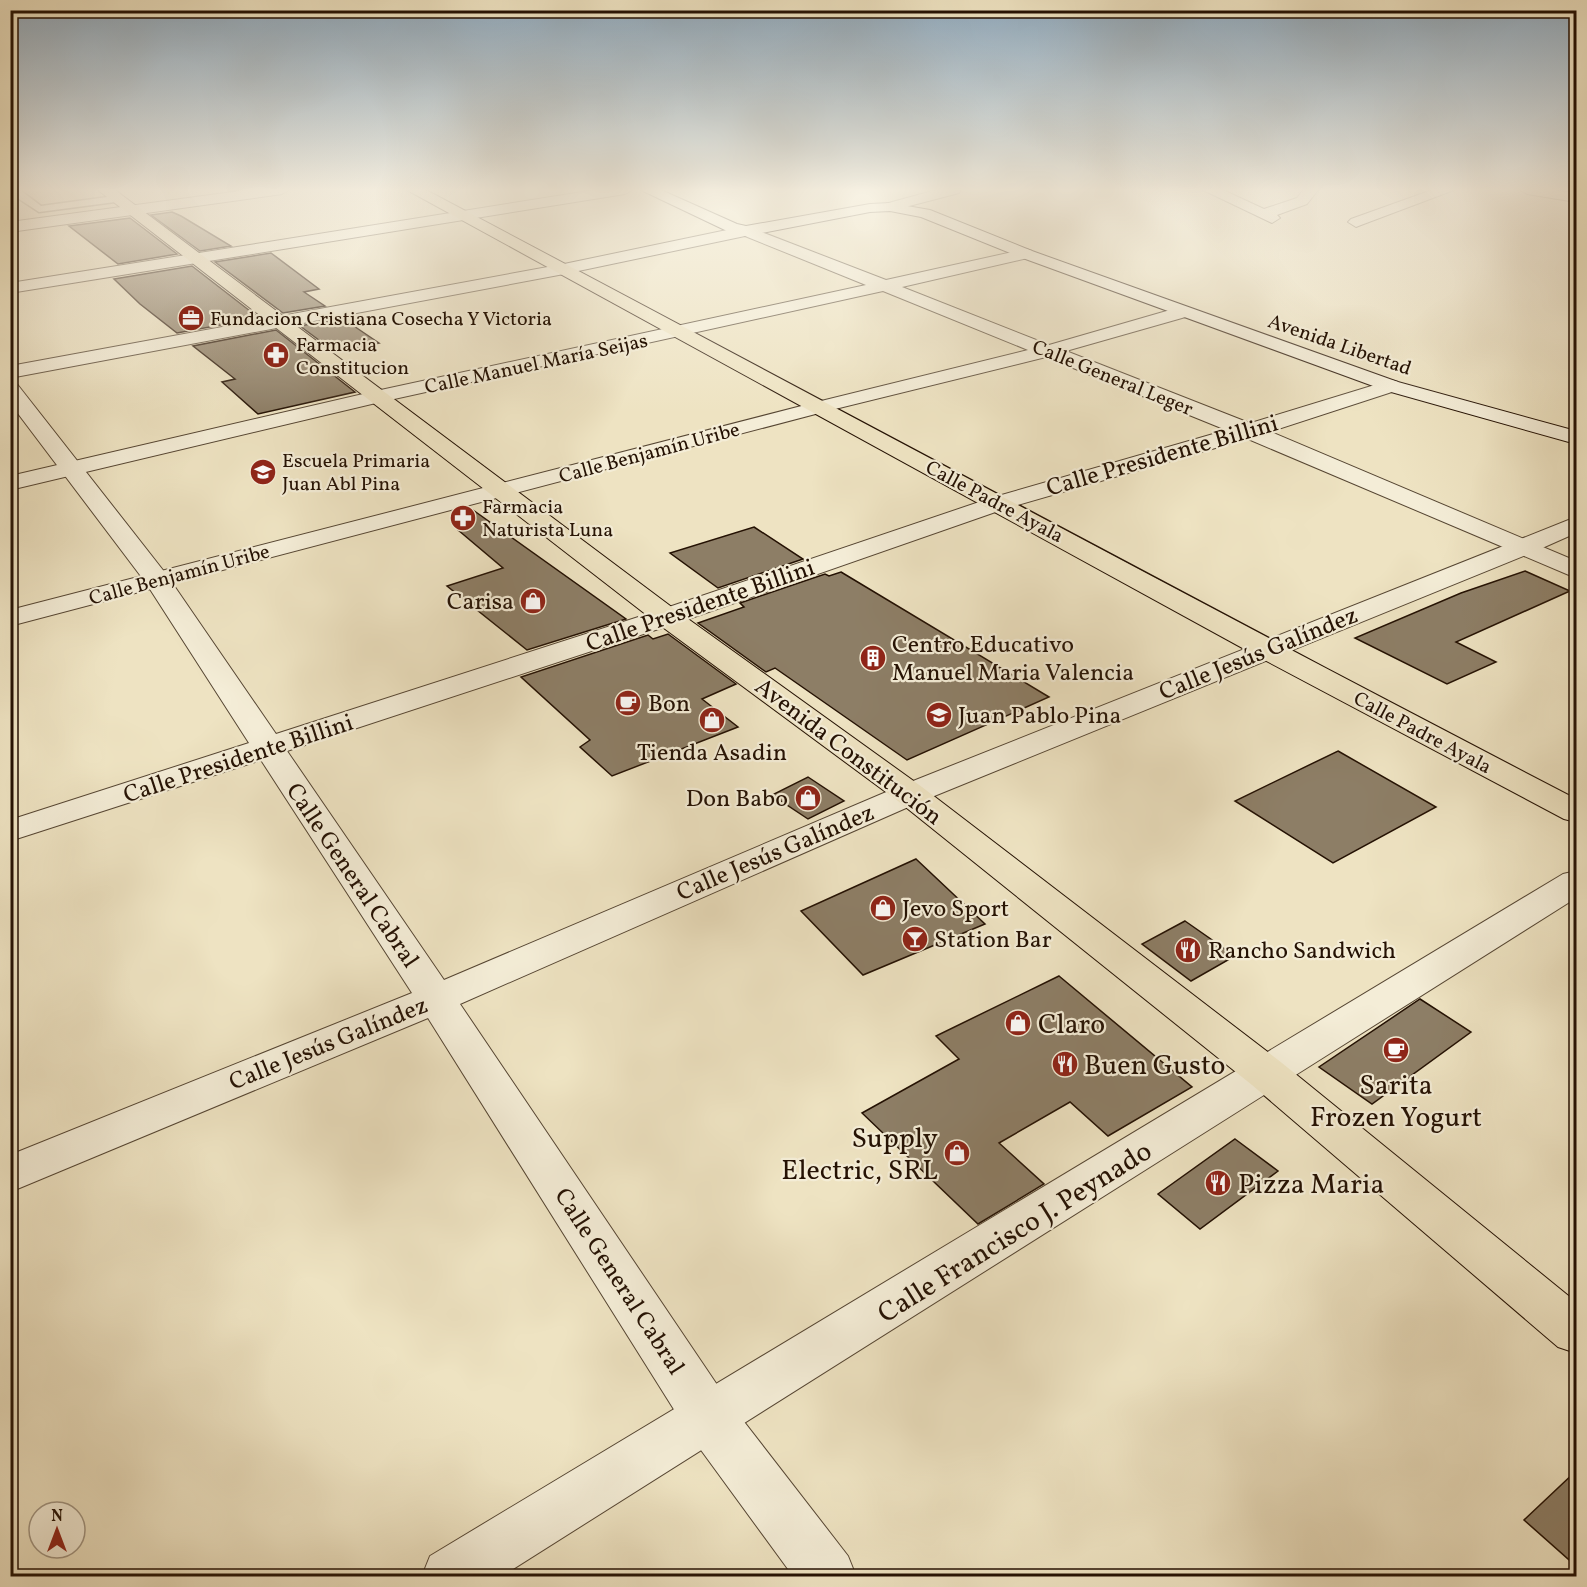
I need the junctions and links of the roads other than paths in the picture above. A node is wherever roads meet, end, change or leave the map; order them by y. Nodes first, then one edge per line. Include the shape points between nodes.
1 (152, 264) edge
2 (203, 264) edge
3 (554, 264) edge
4 (588, 264) edge
5 (827, 264) edge
6 (983, 264) edge
7 (1053, 264) edge
8 (564, 269) junction
9 (884, 287) junction
10 (10, 288) edge
11 (1183, 312) junction
12 (279, 321) junction
13 (680, 332) junction
14 (1047, 351) junction
15 (10, 372) edge
16 (1391, 386) junction
17 (10, 388) edge
18 (376, 397) junction
19 (820, 407) junction
20 (1249, 431) junction
21 (1576, 438) edge
22 (71, 470) junction
23 (10, 483) edge
24 (500, 491) junction
25 (999, 502) junction
26 (1576, 524) edge
27 (1522, 548) junction
28 (1576, 570) edge
29 (157, 580) junction
30 (668, 617) junction
31 (10, 618) edge
32 (1267, 650) junction
33 (268, 749) junction
34 (910, 794) junction
35 (1576, 812) edge
36 (10, 831) edge
37 (1576, 882) edge
38 (436, 999) junction
39 (1267, 1074) junction
40 (10, 1174) edge
41 (1576, 1331) edge
42 (710, 1418) junction
43 (450, 1576) edge
44 (828, 1576) edge

1 - 10 street
2 - 12 main road, Avenida Constitución
3 - 8 main road, Calle Padre Ayala
4 - 8 street
5 - 9 street, Calle General Leger
6 - 9 street, Calle Manuel María Seijas
7 - 11 street, Avenida Libertad
8 - 12 street
8 - 13 main road, Calle Padre Ayala
9 - 13 street, Calle Manuel María Seijas
9 - 14 street, Calle General Leger
11 - 14 street, Calle Benjamín Uribe
11 - 16 street, Avenida Libertad
12 - 15 street
12 - 18 main road, Avenida Constitución
13 - 18 street, Calle Manuel María Seijas
13 - 19 main road, Calle Padre Ayala
14 - 19 street, Calle Benjamín Uribe
14 - 20 street, Calle General Leger
16 - 20 street, Calle Presidente Billini
16 - 21 street, Avenida Libertad
17 - 22 street, Calle General Cabral
18 - 22 street, Calle Manuel María Seijas
18 - 24 main road, Avenida Constitución
19 - 24 street, Calle Benjamín Uribe
19 - 25 main road, Calle Padre Ayala
20 - 25 street, Calle Presidente Billini
20 - 27 street, Calle General Leger
22 - 23 street, Calle Manuel María Seijas
22 - 29 street, Calle General Cabral
24 - 29 street, Calle Benjamín Uribe
24 - 30 main road, Avenida Constitución
25 - 30 street, Calle Presidente Billini
25 - 32 main road, Calle Padre Ayala
26 - 27 street, Calle Jesús Galíndez
27 - 28 street, Calle General Leger
27 - 32 street, Calle Jesús Galíndez
29 - 31 street, Calle Benjamín Uribe
29 - 33 street, Calle General Cabral
30 - 33 street, Calle Presidente Billini
30 - 34 main road, Avenida Constitución
32 - 34 street, Calle Jesús Galíndez
32 - 35 main road, Calle Padre Ayala
33 - 36 street, Calle Presidente Billini
33 - 38 street, Calle General Cabral
34 - 38 street, Calle Jesús Galíndez
34 - 39 main road, Avenida Constitución
37 - 39 street, Calle Francisco J. Peynado
38 - 40 street, Calle Jesús Galíndez
38 - 42 street, Calle General Cabral
39 - 41 main road, Avenida Constitución
39 - 42 street, Calle Francisco J. Peynado
42 - 43 street, Calle Francisco J. Peynado
42 - 44 street, Calle General Cabral

